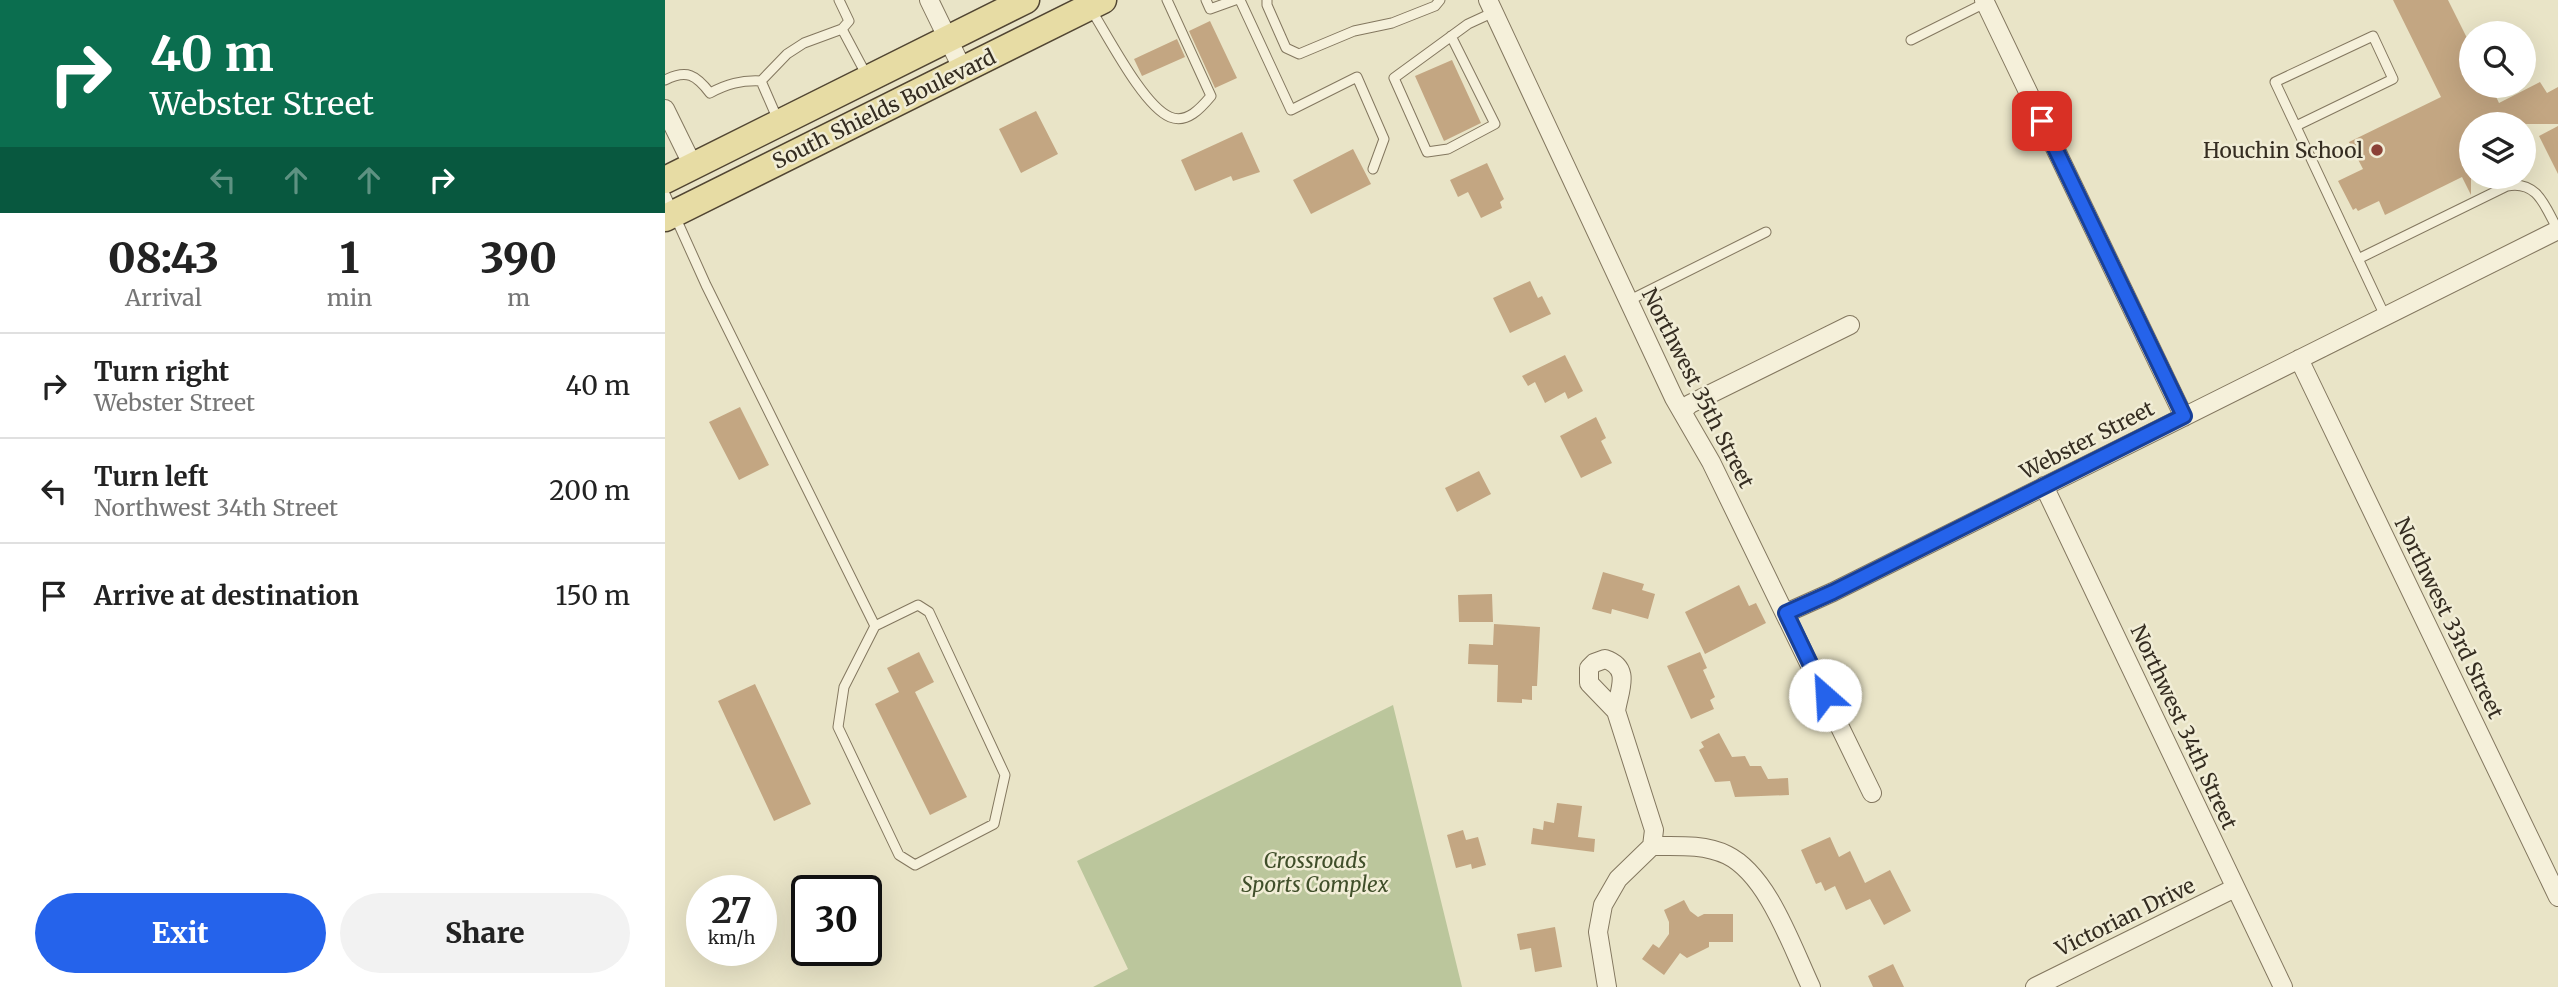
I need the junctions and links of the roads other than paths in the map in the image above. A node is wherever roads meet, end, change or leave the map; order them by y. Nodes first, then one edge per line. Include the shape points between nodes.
1 (839, 0) edge
2 (929, 0) edge
3 (1026, 0) edge
4 (1167, 0) edge
5 (1206, 0) edge
6 (1237, 0) edge
7 (1267, 0) edge
8 (1440, 0) edge
9 (1984, 1) edge
10 (1096, 3) edge
11 (1491, 6) edge
12 (842, 29) junction
13 (1451, 36) junction
14 (947, 38) junction
15 (1911, 40) dead end
16 (963, 69) junction
17 (869, 78) junction
18 (665, 80) edge
19 (761, 81) junction
20 (665, 110) edge
21 (780, 123) junction
22 (2296, 126) junction
23 (693, 166) junction
24 (1373, 169) dead end
25 (665, 180) edge
26 (668, 209) edge
27 (2558, 230) edge
28 (1766, 232) dead end
29 (2358, 259) junction
30 (1628, 301) junction
31 (2385, 316) junction
32 (1850, 325) dead end
33 (2299, 359) junction
34 (1682, 411) junction
35 (2184, 416) junction
36 (2044, 486) junction
37 (1786, 613) junction
38 (875, 626) junction
39 (1615, 711) dead end
40 (1872, 793) dead end
41 (1652, 846) junction
42 (2235, 888) junction
43 (2558, 897) edge
44 (1607, 987) edge
45 (1811, 987) edge
46 (2035, 987) edge
47 (2283, 987) edge

1 - 12 lane via 849,20
2 - 14 street
3 - 14 main road, South Shields Boulevard
4 - 10 lane via 1211,96 1185,118 1171,118 1149,102
5 - 6 lane via 1210,9
6 - 24 lane via 1291,110 1357,77 1384,139
7 - 8 lane via 1286,48 1299,54 1354,31 1392,23 1436,6
9 - 15 lane
9 - 35 street
10 - 16 main road, South Shields Boulevard
11 - 13 lane
11 - 30 street, Northwest 35th Street
12 - 17 lane
12 - 19 lane via 804,43
13 - 13 lane via 1394,78 1427,152 1448,149 1495,124
14 - 16 street
14 - 17 main road, South Shields Boulevard
16 - 26 main road, South Shields Boulevard
17 - 21 main road, South Shields Boulevard
18 - 19 lane via 685,74 698,78 710,93 745,80
19 - 21 lane
20 - 23 street
21 - 23 main road, South Shields Boulevard
22 - 22 lane via 2275,82 2373,36 2393,79
22 - 29 lane
23 - 25 main road, South Shields Boulevard
26 - 38 lane
27 - 29 lane via 2533,189 2521,184 2507,186
27 - 31 street, Webster Street
28 - 30 lane
29 - 31 lane
30 - 34 street, Northwest 35th Street
31 - 33 street, Webster Street
32 - 34 street
33 - 35 street, Webster Street
33 - 43 street, Northwest 33rd Street
34 - 37 street, Northwest 35th Street
35 - 36 street, Webster Street
36 - 37 street, Webster Street
36 - 42 street, Northwest 34th Street
37 - 40 street, Northwest 35th Street
38 - 38 lane via 844,687 838,727 899,855 915,865 994,824 1005,775 929,612 918,605
39 - 41 street via 1654,830
41 - 44 street via 1618,879 1603,905 1598,932
41 - 45 street via 1697,846 1742,865 1763,890
42 - 46 street, Victorian Drive
42 - 47 street, Northwest 34th Street

